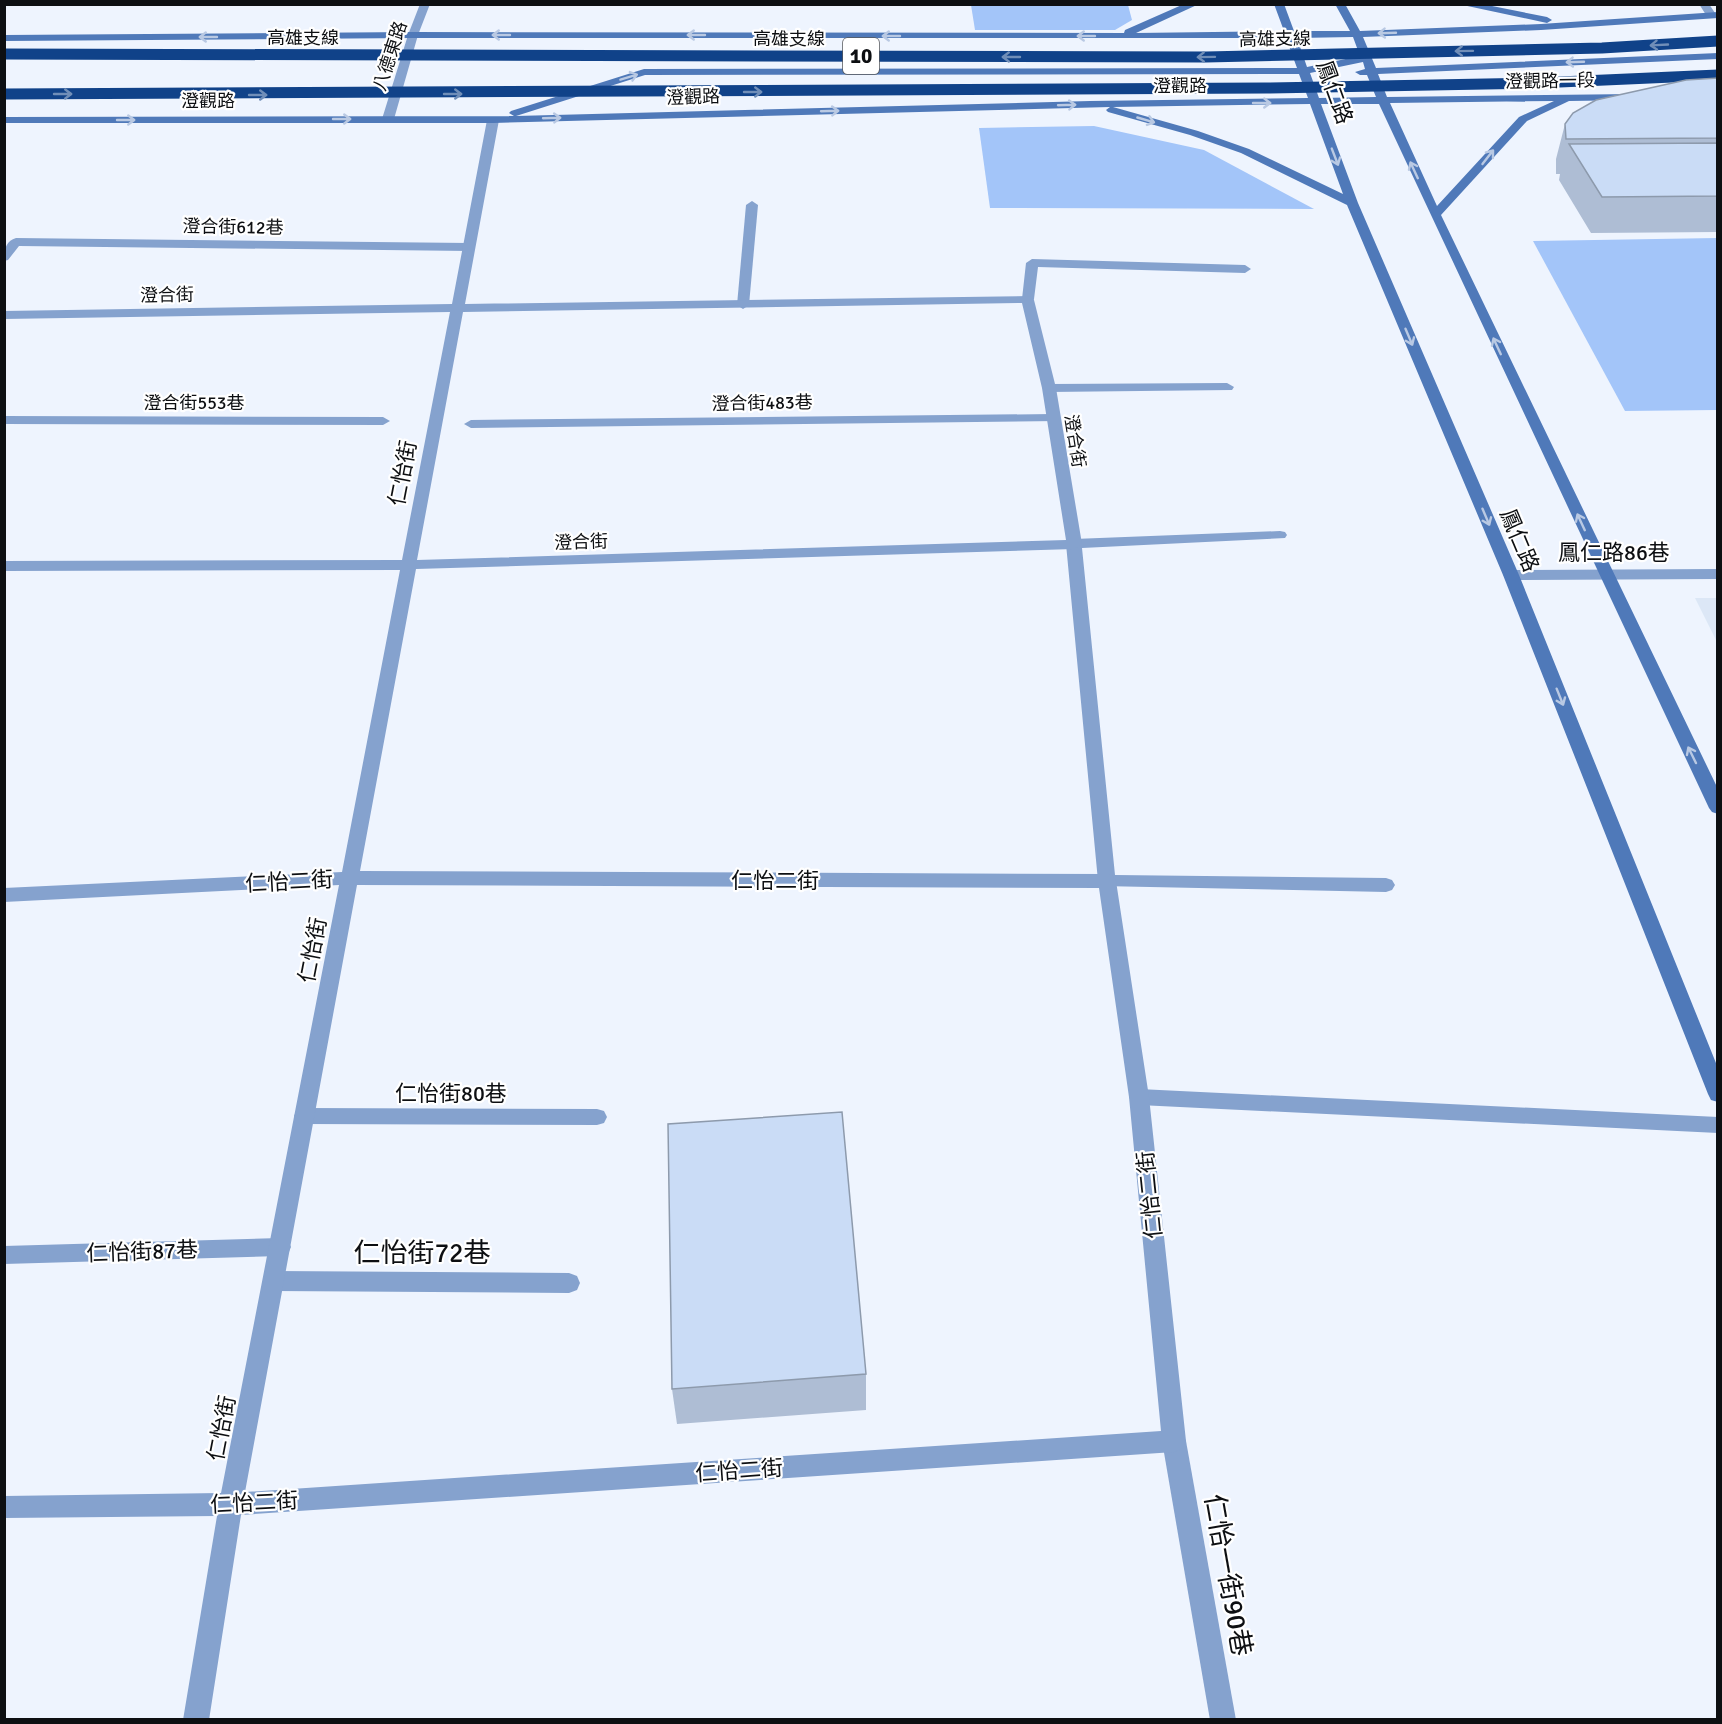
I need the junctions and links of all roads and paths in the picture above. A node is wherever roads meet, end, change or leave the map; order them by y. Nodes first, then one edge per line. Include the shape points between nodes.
1 (425, 4) edge
2 (1194, 4) edge
3 (1279, 4) edge
4 (1340, 4) edge
5 (1463, 4) edge
6 (1704, 4) edge
7 (1715, 16) edge
8 (1578, 25) junction
9 (1357, 34) junction
10 (414, 35) junction
11 (1291, 35) junction
12 (1120, 36) junction
13 (4, 38) edge
14 (1718, 41) edge
15 (4, 54) edge
16 (1718, 56) edge
17 (1366, 58) junction
18 (1371, 70) junction
19 (1718, 75) edge
20 (1305, 77) junction
21 (4, 94) edge
22 (1573, 97) junction
23 (1651, 98) edge
24 (1383, 101) junction
25 (1314, 103) junction
26 (1090, 104) junction
27 (388, 118) junction
28 (4, 120) edge
29 (493, 120) junction
30 (1352, 203) junction
31 (752, 205) dead end
32 (1435, 215) junction
33 (469, 247) junction
34 (4, 257) edge
35 (1245, 269) dead end
36 (1028, 299) junction
37 (743, 305) junction
38 (457, 310) junction
39 (4, 315) edge
40 (1227, 387) dead end
41 (1049, 388) junction
42 (1053, 418) junction
43 (4, 420) edge
44 (382, 421) dead end
45 (471, 424) dead end
46 (1280, 535) dead end
47 (1074, 544) junction
48 (409, 565) junction
49 (4, 566) edge
50 (1606, 573) junction
51 (1718, 574) edge
52 (1511, 575) junction
53 (1718, 808) edge
54 (350, 878) junction
55 (1107, 881) junction
56 (1386, 885) dead end
57 (4, 894) edge
58 (1718, 1094) edge
59 (1138, 1098) junction
60 (304, 1116) junction
61 (597, 1118) dead end
62 (1718, 1125) edge
63 (280, 1247) junction
64 (4, 1255) edge
65 (274, 1281) junction
66 (569, 1283) dead end
67 (1174, 1441) junction
68 (231, 1504) junction
69 (4, 1507) edge
70 (196, 1719) edge
71 (1223, 1719) edge

1 - 10 street, 八德東路
2 - 12 main road
3 - 11 main road, 鳳仁路
4 - 9 main road, 鳳仁路
5 - 8 main road
6 - 7 street
7 - 8 main road
8 -> 9 main road
9 - 11 main road
9 - 17 main road, 鳳仁路
12 -> 10 main road
10 -> 13 main road
10 - 27 street, 八德東路
11 - 12 main road
11 - 20 main road, 鳳仁路
14 -> 15 highway, 高雄支線 / 10, bridge via 1602,48 1206,57
16 -> 18 main road
17 - 18 main road, 鳳仁路
17 - 20 main road
18 - 20 main road
18 - 24 main road, 鳳仁路
21 -> 19 highway, 10, bridge via 1354,87
20 - 25 main road, 鳳仁路
29 -> 20 main road via 644,72
22 - 23 main road, 澄觀路一段
22 - 24 main road, 澄觀路一段
32 -> 22 main road via 1523,119
24 - 25 main road, 澄觀路
32 -> 24 main road, 鳳仁路
26 -> 25 main road, 澄觀路
25 -> 30 main road, 鳳仁路
29 -> 26 main road, 澄觀路
26 -> 30 main road via 1245,151
28 -> 27 main road, 澄觀路
27 - 29 main road, 澄觀路
29 - 33 street, 仁怡街
30 -> 52 main road, 鳳仁路
31 - 37 street
50 -> 32 main road, 鳳仁路
33 - 34 street, 澄合街612巷 via 16,243
33 - 38 street, 仁怡街
35 - 36 street via 1032,263
36 - 37 street, 澄合街
36 - 41 street, 澄合街
37 - 38 street, 澄合街
38 - 39 street, 澄合街
38 - 48 street, 仁怡街
40 - 41 street
41 - 42 street, 澄合街
42 - 45 street, 澄合街483巷
42 - 47 street, 澄合街
43 - 44 street, 澄合街553巷
46 - 47 street
47 - 48 street, 澄合街
47 - 55 street
48 - 49 street, 澄合街
48 - 54 street, 仁怡街
50 - 51 street, 鳳仁路86巷
50 - 52 street, 鳳仁路86巷
53 -> 50 main road, 鳳仁路
52 -> 58 main road, 鳳仁路
54 - 55 street, 仁怡二街
54 - 57 street, 仁怡二街
54 - 60 street, 仁怡街
55 - 56 street
55 - 59 street, 仁怡二街
59 - 62 street
59 - 67 street, 仁怡二街
60 - 61 street, 仁怡街80巷
60 - 63 street, 仁怡街
63 - 64 street, 仁怡街87巷
63 - 65 street, 仁怡街
65 - 66 street, 仁怡街72巷
65 - 68 street, 仁怡街
67 - 68 street, 仁怡二街
67 - 71 street, 仁怡一街90巷
68 - 69 street, 仁怡二街
68 - 70 street, 仁怡街

